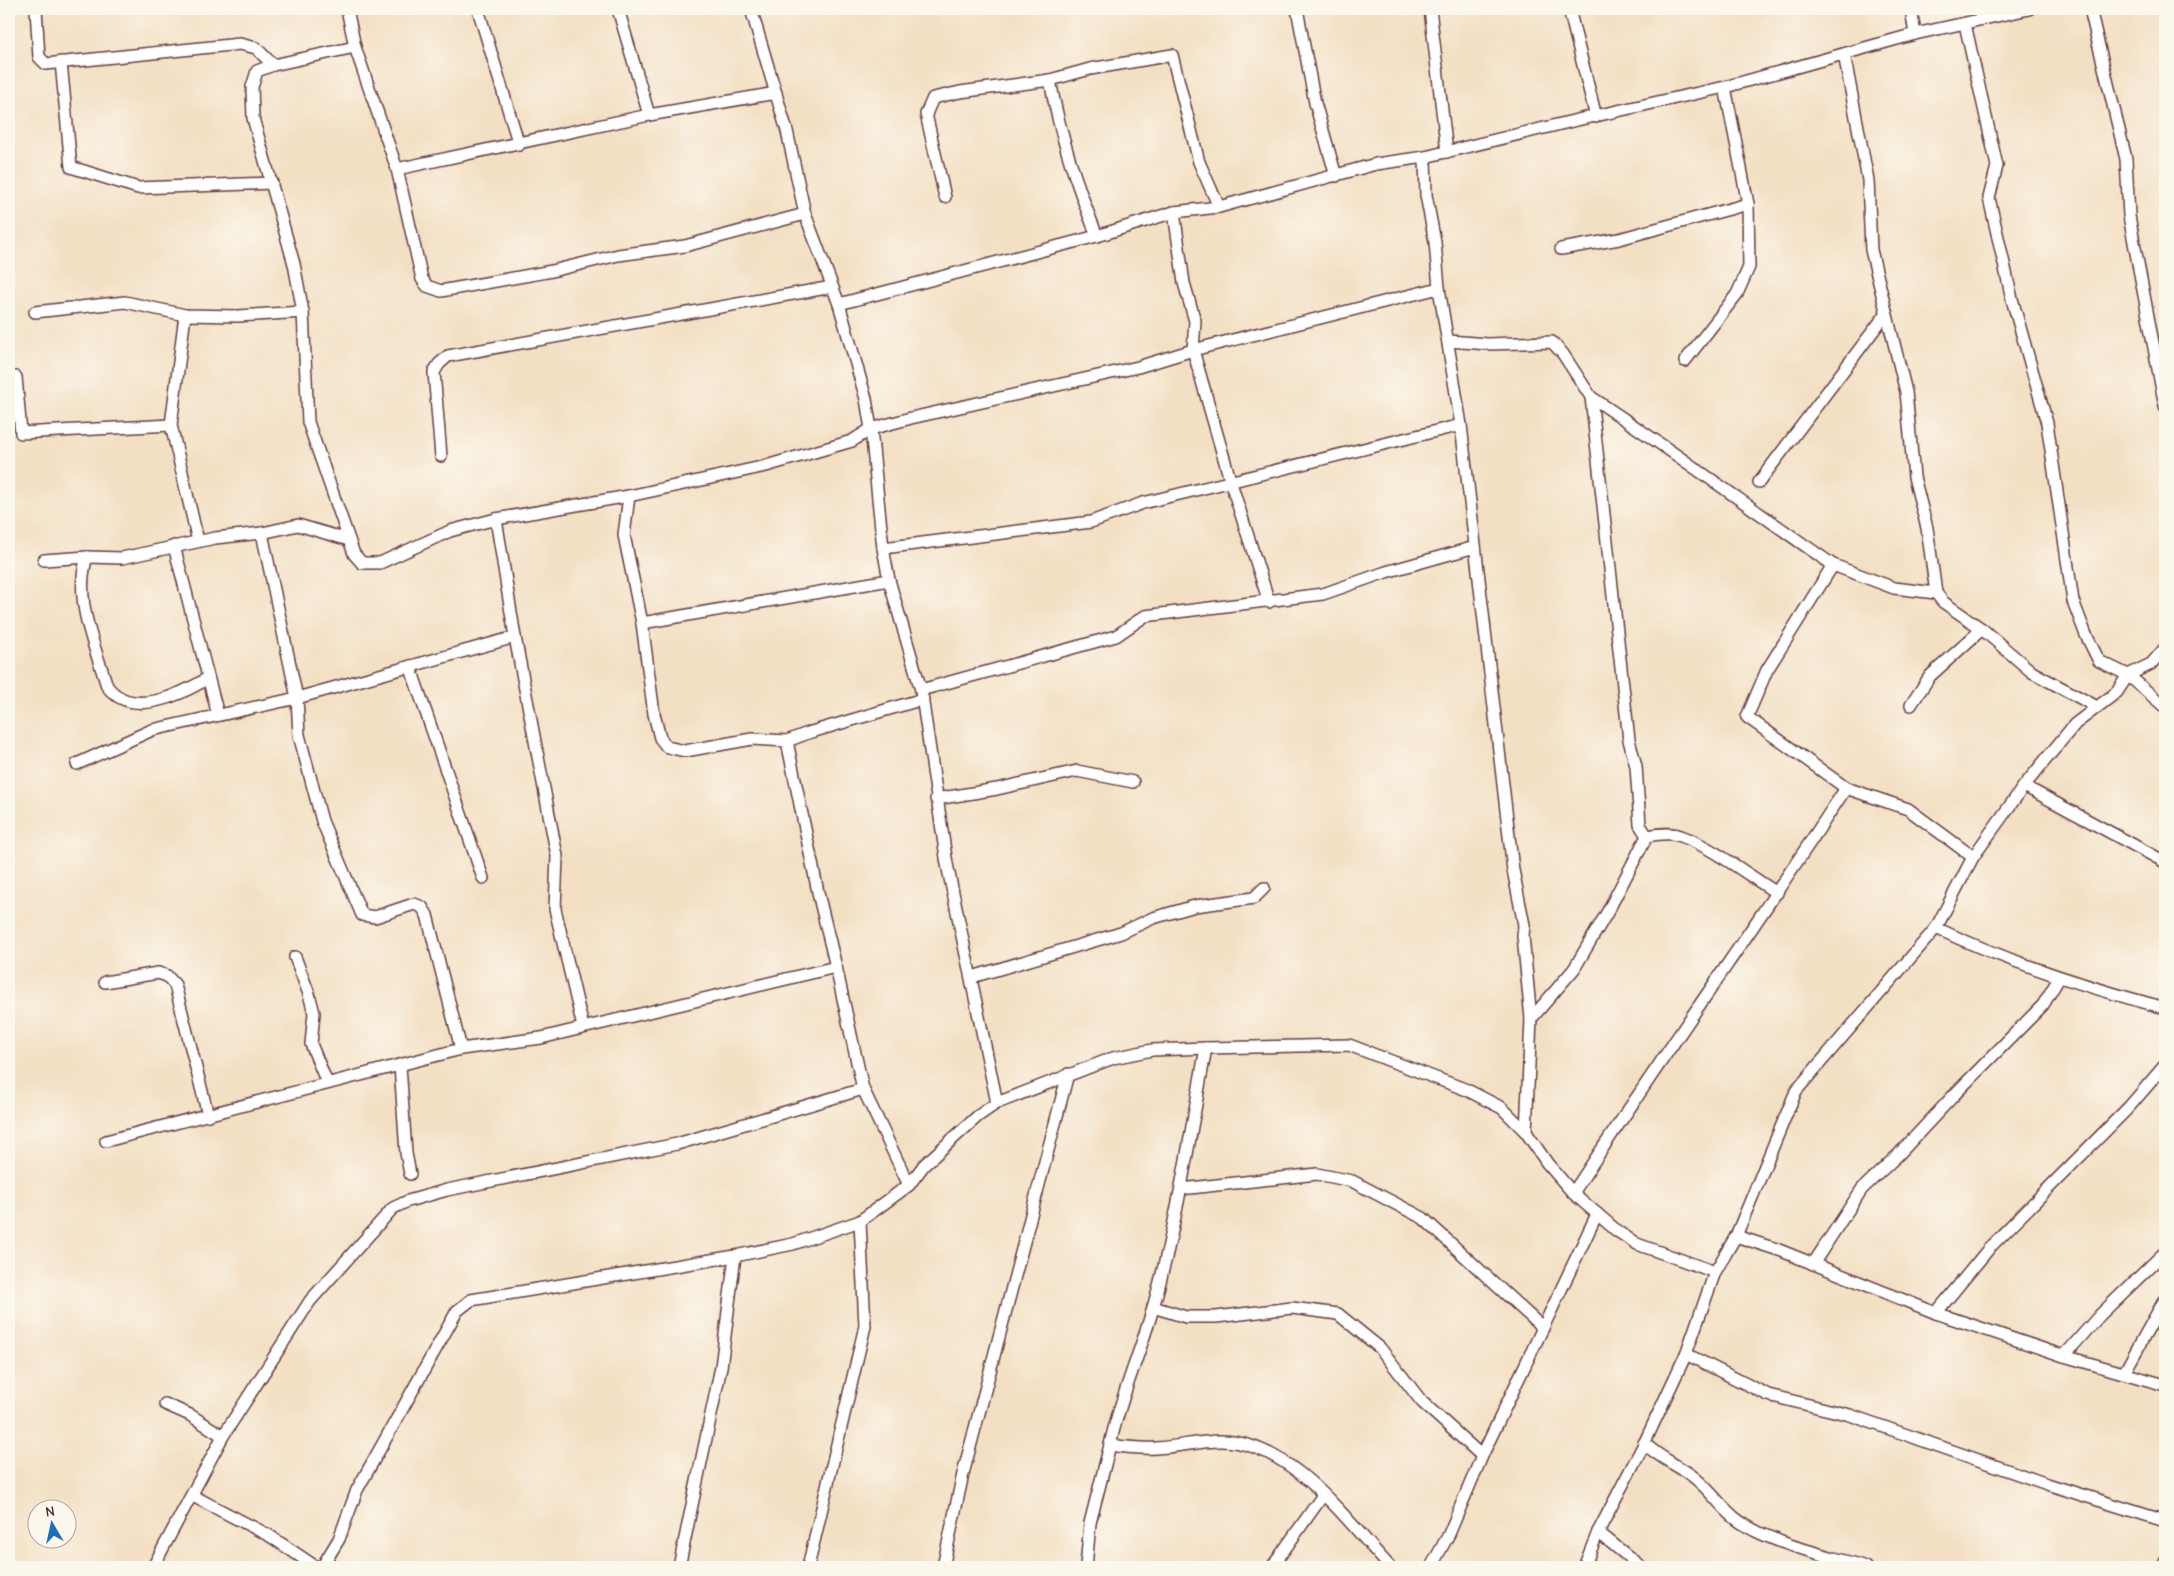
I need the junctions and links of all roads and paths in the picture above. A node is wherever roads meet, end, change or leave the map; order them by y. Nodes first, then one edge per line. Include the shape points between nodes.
1 (36, 9) edge
2 (347, 9) edge
3 (478, 9) edge
4 (618, 9) edge
5 (751, 9) edge
6 (1297, 9) edge
7 (1430, 9) edge
8 (1569, 9) edge
9 (1911, 9) edge
10 (2029, 9) edge
11 (2090, 9) edge
12 (1965, 24) junction
13 (1915, 34) junction
14 (355, 47) junction
15 (1844, 54) junction
16 (61, 62) junction
17 (273, 65) junction
18 (1050, 80) junction
19 (1725, 87) junction
20 (776, 93) junction
21 (649, 116) junction
22 (1596, 117) junction
23 (519, 145) junction
24 (1447, 152) junction
25 (1425, 157) junction
26 (397, 170) junction
27 (1336, 176) junction
28 (272, 183) junction
29 (945, 197) dead end
30 (1748, 204) junction
31 (1218, 207) junction
32 (1174, 212) junction
33 (805, 214) junction
34 (1096, 236) junction
35 (1561, 249) dead end
36 (832, 287) junction
37 (1439, 288) junction
38 (839, 304) junction
39 (35, 312) dead end
40 (303, 312) junction
41 (185, 314) junction
42 (1886, 314) junction
43 (1449, 342) junction
44 (1193, 350) junction
45 (1685, 361) dead end
46 (16, 377) dead end
47 (1591, 397) junction
48 (2165, 406) edge
49 (171, 425) junction
50 (1461, 425) junction
51 (871, 429) junction
52 (441, 456) dead end
53 (1759, 482) dead end
54 (1230, 483) junction
55 (630, 496) junction
56 (496, 519) junction
57 (262, 533) junction
58 (349, 540) junction
59 (198, 541) junction
60 (174, 546) junction
61 (1475, 547) junction
62 (883, 548) junction
63 (87, 557) junction
64 (44, 560) dead end
65 (1833, 565) junction
66 (889, 580) junction
67 (1936, 593) junction
68 (1270, 602) junction
69 (642, 623) junction
70 (1982, 629) junction
71 (515, 637) junction
72 (2165, 648) edge
73 (410, 666) junction
74 (2128, 675) junction
75 (208, 678) junction
76 (922, 695) junction
77 (297, 698) junction
78 (1911, 705) dead end
79 (2097, 707) junction
80 (2165, 707) edge
81 (218, 715) junction
82 (788, 741) junction
83 (77, 764) dead end
84 (1132, 782) dead end
85 (2024, 786) junction
86 (1846, 788) junction
87 (936, 799) junction
88 (1647, 836) junction
89 (1973, 857) junction
90 (2165, 862) edge
91 (482, 878) dead end
92 (1264, 888) dead end
93 (1777, 893) junction
94 (1936, 928) junction
95 (295, 957) dead end
96 (836, 967) junction
97 (972, 977) junction
98 (2059, 978) junction
99 (105, 982) dead end
100 (2165, 1008) edge
101 (1532, 1019) junction
102 (583, 1027) junction
103 (1206, 1048) junction
104 (461, 1049) junction
105 (400, 1064) junction
106 (2165, 1065) edge
107 (1068, 1074) junction
108 (327, 1083) junction
109 (864, 1089) junction
110 (998, 1103) junction
111 (208, 1115) junction
112 (1526, 1132) junction
113 (106, 1141) dead end
114 (410, 1174) dead end
115 (909, 1185) junction
116 (1181, 1188) junction
117 (1573, 1194) junction
118 (1597, 1214) junction
119 (860, 1221) junction
120 (1736, 1236) junction
121 (2165, 1252) edge
122 (735, 1256) junction
123 (1813, 1264) junction
124 (1715, 1272) junction
125 (2165, 1299) edge
126 (1153, 1307) junction
127 (1936, 1313) junction
128 (1543, 1328) junction
129 (1686, 1354) junction
130 (2064, 1356) junction
131 (2124, 1373) junction
132 (2165, 1385) edge
133 (165, 1404) dead end
134 (223, 1436) junction
135 (1644, 1443) junction
136 (1110, 1445) junction
137 (1482, 1456) junction
138 (1323, 1495) junction
139 (193, 1496) junction
140 (2165, 1521) edge
141 (1598, 1532) junction
142 (2165, 1562) edge
143 (153, 1567) edge
144 (316, 1567) edge
145 (322, 1567) edge
146 (679, 1567) edge
147 (808, 1567) edge
148 (943, 1567) edge
149 (1086, 1567) edge
150 (1272, 1567) edge
151 (1390, 1567) edge
152 (1432, 1567) edge
153 (1584, 1567) edge
154 (1641, 1567) edge
155 (1866, 1567) edge
156 (2163, 1567) edge

1 - 16 street via 39,57 46,64
2 - 14 street
3 - 23 street
4 - 21 street
5 - 20 street
6 - 27 street via 1315,104
7 - 24 street
8 - 22 street
9 - 13 street
10 - 12 street
11 - 48 street via 2126,159 2129,216
12 - 13 street
12 - 74 street via 1997,166 1989,198 2012,300 2047,423 2073,601 2099,661
13 - 15 street
14 - 17 street
14 - 26 street
15 - 19 street
15 - 42 street via 1868,180 1871,250
16 - 17 street via 240,44 256,48
16 - 28 street via 71,167 138,188
17 - 28 street via 258,71 252,87 253,118
18 - 29 street via 933,98 926,114
18 - 31 street via 1090,69 1172,55 1199,162
18 - 34 street via 1072,173
19 - 22 street
19 - 30 street
20 - 21 street
20 - 33 street
21 - 23 street
22 - 24 street
23 - 26 street
24 - 25 street
25 - 27 street via 1376,164
25 - 37 street via 1426,195
26 - 33 street via 422,279 427,286 441,291 552,271 618,255 685,246
27 - 31 street
28 - 40 street
30 - 35 street via 1619,239
30 - 45 street via 1749,267 1746,276 1737,294
31 - 32 street
32 - 34 street
32 - 44 street via 1184,283 1194,321
33 - 36 street
34 - 38 street
36 - 38 street
36 - 52 street via 448,356 439,364 434,377
37 - 43 street
37 - 44 street
38 - 51 street via 866,399
39 - 41 street via 125,302
40 - 41 street via 238,316
40 - 58 street via 308,422
41 - 49 street
42 - 53 street
42 - 67 street via 1906,392 1914,476 1927,528
43 - 47 street via 1552,342
43 - 50 street
44 - 51 street via 1138,367
44 - 54 street
46 - 49 street via 21,433
47 - 65 street via 1679,455
47 - 88 street via 1629,740 1636,766 1640,825
49 - 59 street
50 - 54 street
50 - 61 street
51 - 55 street via 852,441 766,466
51 - 62 street
54 - 62 street via 1143,503 1091,522
54 - 68 street
55 - 56 street
55 - 69 street via 624,535
56 - 58 street via 450,531 380,563 362,563 354,554
56 - 71 street
57 - 58 street via 298,525
57 - 59 street
57 - 77 street
59 - 60 street
60 - 63 street via 122,558
60 - 75 street
61 - 68 street via 1322,594
61 - 101 street via 1513,870 1524,925
62 - 66 street
63 - 64 street
63 - 75 street via 83,601 107,686 114,696 133,702 158,701 193,688
65 - 67 street via 1894,588
65 - 86 street via 1767,670 1747,717
66 - 69 street
66 - 76 street
67 - 70 street via 1943,602
68 - 76 street via 1145,616 1116,636
69 - 82 street via 654,714 660,738 667,747 685,751 752,739
70 - 78 street via 1930,676
70 - 79 street via 2032,672
71 - 73 street
71 - 102 street via 557,856 555,909
72 - 74 street via 2151,664
73 - 77 street
73 - 91 street
74 - 79 street via 2117,692
74 - 80 street
75 - 81 street
76 - 82 street
76 - 87 street
77 - 81 street
77 - 104 street via 299,735 322,821 362,915 375,917 414,904 422,907 427,915
79 - 85 street via 2075,724
81 - 83 street via 152,730
82 - 96 street
84 - 87 street via 1077,771
85 - 89 street
85 - 90 street
86 - 89 street via 1908,809
86 - 93 street
87 - 97 street via 958,922
88 - 93 street via 1680,835
88 - 101 street via 1574,969
89 - 94 street
92 - 97 street via 1254,898 1195,906 1153,918 1121,933
93 - 117 street via 1634,1099
94 - 98 street via 1975,947
94 - 120 street via 1796,1091
95 - 108 street via 314,1013 311,1044
96 - 102 street
96 - 109 street
97 - 110 street via 980,1029
98 - 100 street
98 - 123 street via 2043,1005 1862,1189
99 - 111 street via 158,973 167,976 175,985
101 - 112 street
102 - 104 street via 541,1038
103 - 107 street via 1152,1050 1113,1058
103 - 112 street via 1349,1045 1467,1090 1502,1108
103 - 116 street
104 - 105 street
105 - 108 street
105 - 114 street
106 - 127 street via 2129,1107 1991,1246
107 - 110 street
107 - 148 street via 965,1465
108 - 111 street
109 - 115 street
109 - 134 street via 677,1144 447,1190 393,1208 310,1301
110 - 115 street via 978,1116 924,1165
111 - 113 street
112 - 117 street
115 - 119 street
116 - 126 street
116 - 128 street via 1317,1174 1352,1181 1423,1218
117 - 118 street
118 - 124 street via 1637,1244
118 - 128 street
119 - 122 street via 794,1244
119 - 147 street via 865,1326
120 - 123 street
120 - 124 street
121 - 130 street via 2100,1315
122 - 145 street via 471,1300 457,1311 357,1490 339,1539
122 - 146 street via 721,1367
123 - 127 street
124 - 129 street
125 - 131 street
126 - 136 street via 1116,1417
126 - 137 street via 1186,1318 1292,1308 1338,1314 1380,1348 1422,1402
127 - 130 street
128 - 137 street
129 - 135 street
129 - 140 street via 1768,1395 1850,1415 2028,1478
130 - 131 street
131 - 132 street
133 - 134 street
134 - 139 street
135 - 141 street
135 - 155 street via 1656,1455 1691,1475 1734,1518 1762,1535
136 - 138 street via 1154,1448 1221,1441 1239,1443 1279,1458
136 - 149 street via 1090,1523
137 - 152 street
138 - 150 street
138 - 151 street
139 - 143 street
139 - 144 street via 270,1536
141 - 153 street
141 - 154 street
142 - 156 street

